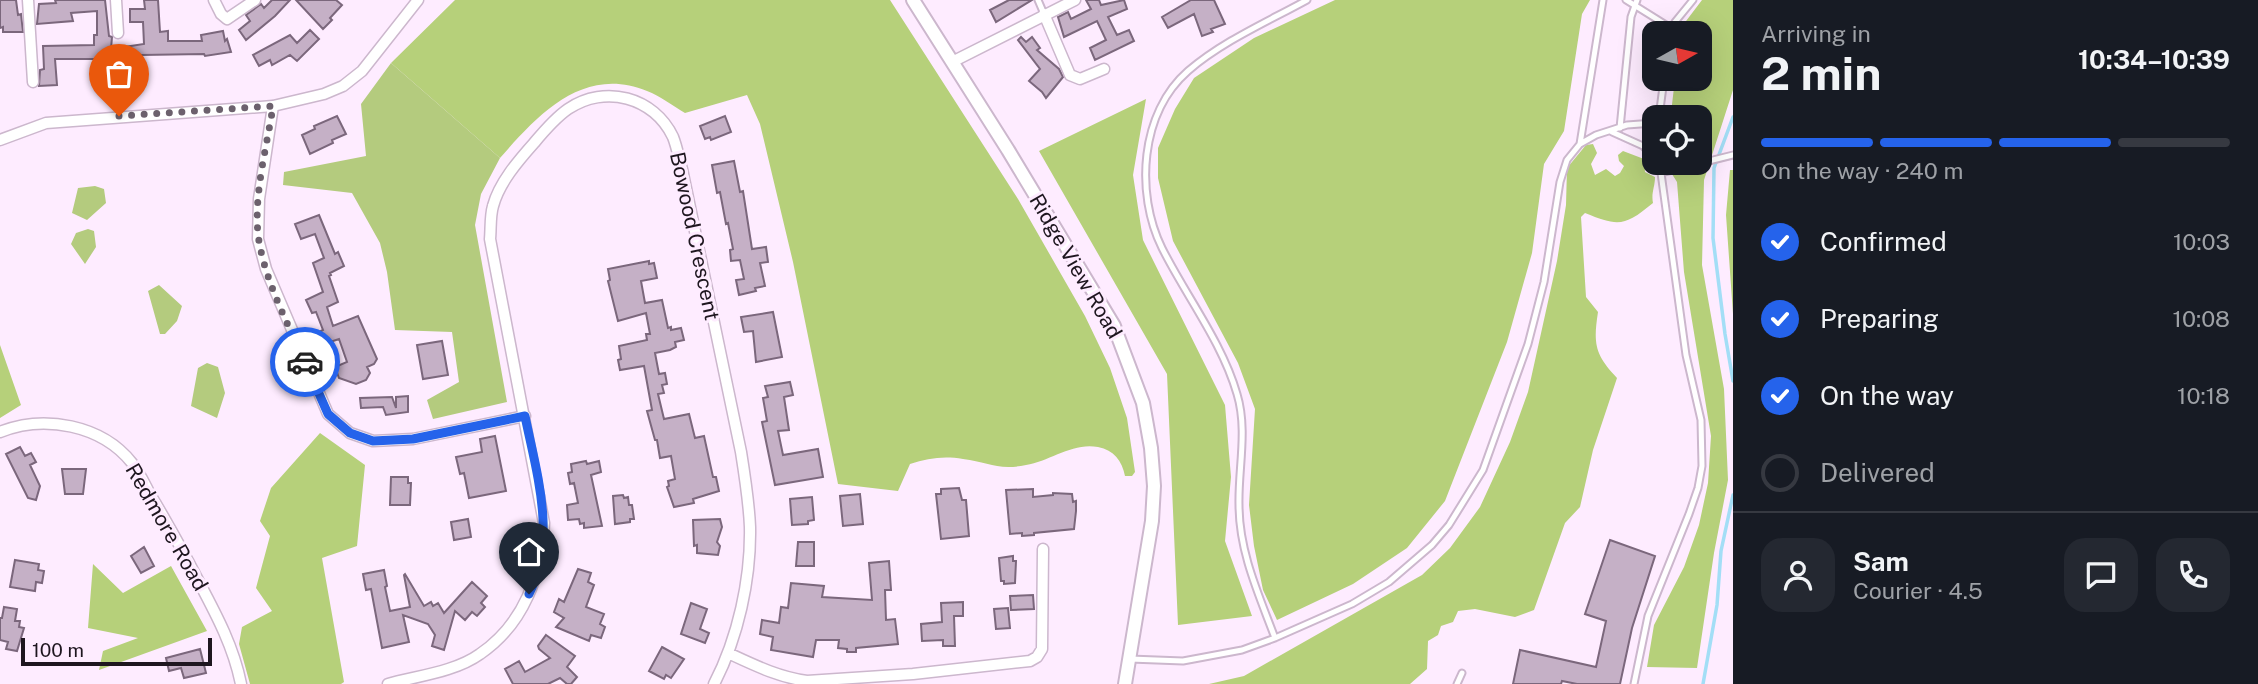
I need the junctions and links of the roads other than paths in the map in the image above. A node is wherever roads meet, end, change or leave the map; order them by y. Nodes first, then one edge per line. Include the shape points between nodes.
1 (28, 0) edge
2 (116, 0) edge
3 (214, 0) edge
4 (255, 0) edge
5 (418, 0) edge
6 (913, 0) edge
7 (1038, 0) edge
8 (1075, 0) edge
9 (1307, 0) edge
10 (1602, 0) edge
11 (1626, 0) edge
12 (1692, 0) edge
13 (1635, 2) edge
14 (1044, 14) junction
15 (1658, 21) edge
16 (1677, 21) edge
17 (118, 33) dead end
18 (952, 61) junction
19 (1104, 68) dead end
20 (33, 82) dead end
21 (273, 106) junction
22 (1642, 125) edge
23 (1619, 128) junction
24 (1612, 132) junction
25 (0, 140) edge
26 (1580, 144) junction
27 (1642, 146) edge
28 (1733, 155) edge
29 (1712, 160) edge
30 (1661, 175) edge
31 (525, 416) junction
32 (0, 432) edge
33 (1043, 550) dead end
34 (1275, 638) junction
35 (728, 653) junction
36 (1130, 659) junction
37 (1462, 673) dead end
38 (241, 684) edge
39 (388, 684) edge
40 (714, 684) edge
41 (1125, 684) edge
42 (1457, 684) edge
43 (1634, 684) edge

1 - 20 street
2 - 17 street
3 - 4 street via 226,19
5 - 21 street via 362,71 343,86
6 - 18 street, Ridge View Road
7 - 14 lane
8 - 14 street
9 - 34 lane via 1216,50 1187,72 1165,100 1150,137 1144,172 1149,211 1161,245 1228,368 1238,396 1241,530 1246,558
10 - 26 lane
11 - 13 lane
12 - 16 lane
13 - 15 lane
13 - 23 lane
14 - 18 street
14 - 19 street via 1070,75 1080,79
18 - 36 street, Ridge View Road via 1114,327 1143,403 1154,486
21 - 25 street via 46,123
21 - 31 street via 258,239 266,269 328,414 350,433 373,441 413,439
22 - 23 lane
23 - 24 lane
24 - 26 lane
24 - 27 lane
26 - 34 lane via 1567,160 1560,183 1544,282 1528,344 1483,470 1466,499 1432,545 1389,582
28 - 29 lane
30 - 43 lane via 1686,355 1700,420 1702,466 1689,514 1648,616
31 - 35 street, Bowood Crescent via 490,239 493,206 521,157 569,108 590,98 613,95 638,100 658,115 673,137 741,452 750,529 748,560
31 - 39 street, Bowood Crescent via 544,523 536,581 522,608 480,655
32 - 38 street, Redmore Road via 26,425 67,425 102,438 124,454 226,634
33 - 35 street via 1042,649 1030,661 807,681 767,671
34 - 36 lane via 1183,662
35 - 40 street, Bowood Crescent
36 - 41 street, Ridge View Road
37 - 42 lane

